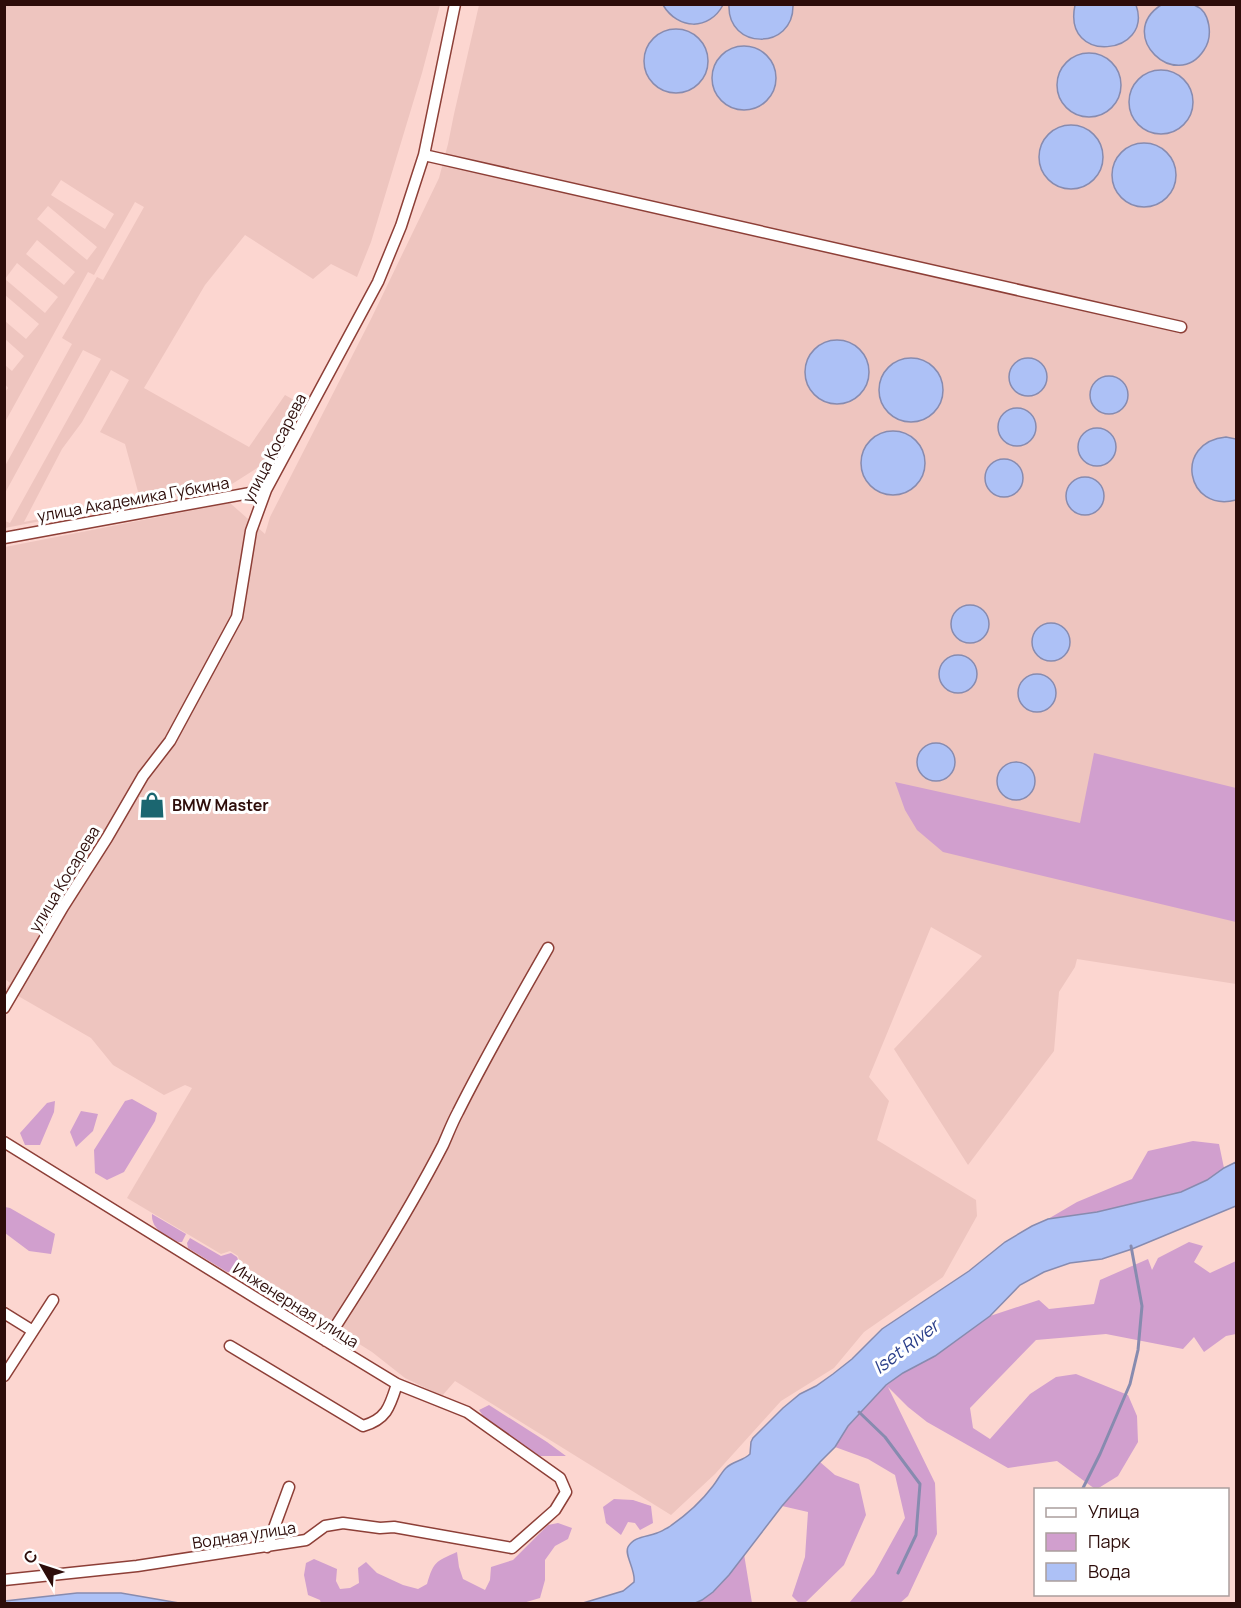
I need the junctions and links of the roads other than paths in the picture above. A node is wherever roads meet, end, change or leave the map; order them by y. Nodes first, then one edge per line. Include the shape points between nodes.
1 (455, 4) edge
2 (424, 155) junction
3 (1181, 327) dead end
4 (266, 490) junction
5 (4, 538) edge
6 (548, 948) dead end
7 (4, 1008) edge
8 (4, 1142) edge
9 (53, 1300) dead end
10 (4, 1313) edge
11 (33, 1331) junction
12 (326, 1341) junction
13 (230, 1346) dead end
14 (4, 1376) edge
15 (396, 1384) junction
16 (289, 1487) dead end
17 (566, 1492) joint
18 (267, 1547) junction
19 (4, 1580) edge

1 - 2 street, улица Косарева
2 - 3 street
2 - 4 street, улица Косарева via 378,282
4 - 5 street, улица Академика Губкина
4 - 7 street, улица Косарева via 252,531 237,617 170,741 143,776
6 - 12 street via 413,1199
8 - 12 street, Инженерная улица
9 - 11 street
10 - 11 street
11 - 14 street
12 - 15 street, Инженерная улица
13 - 15 street via 363,1426 376,1422 389,1407
15 - 17 street, Инженерная улица via 467,1412 560,1478
16 - 18 street
17 - 18 street, Водная улица via 555,1510 512,1548 394,1527 343,1523 325,1526 306,1540
18 - 19 street, Водная улица

